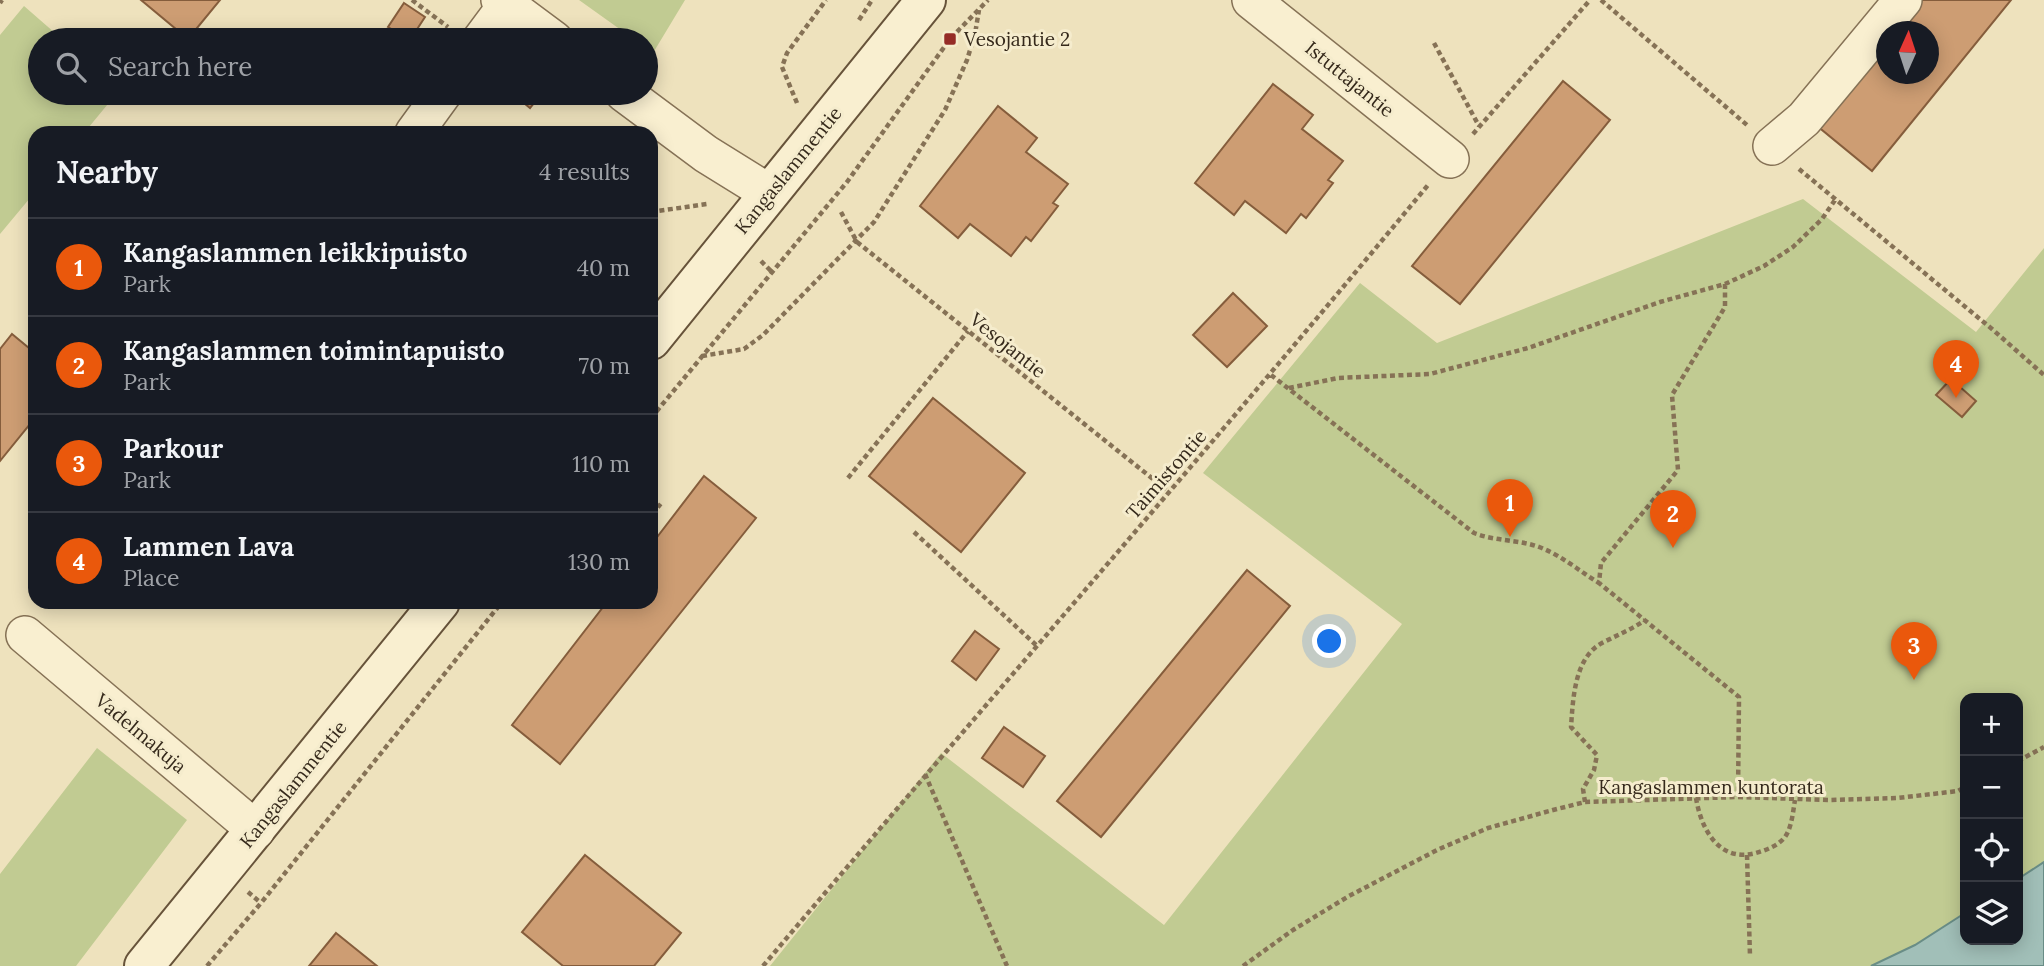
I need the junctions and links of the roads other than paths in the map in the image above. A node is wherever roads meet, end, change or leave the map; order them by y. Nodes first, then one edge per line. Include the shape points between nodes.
1 (926, 0) edge
2 (1251, 0) edge
3 (1903, 0) edge
4 (503, 3) edge
5 (488, 28) edge
6 (537, 28) edge
7 (434, 105) edge
8 (640, 105) edge
9 (419, 126) edge
10 (1772, 146) dead end
11 (1450, 159) road end
12 (769, 193) junction
13 (658, 331) edge
14 (434, 609) edge
15 (25, 635) dead end
16 (256, 830) junction
17 (144, 966) edge

1 - 12 street, Kangaslammentie
2 - 11 street, Istuttajantie
3 - 10 street via 1804,119
4 - 5 street
4 - 6 street
7 - 9 street
8 - 12 street via 706,155
12 - 13 street, Kangaslammentie
14 - 16 street, Kangaslammentie
15 - 16 street, Vadelmakuja
16 - 17 street, Kangaslammentie

